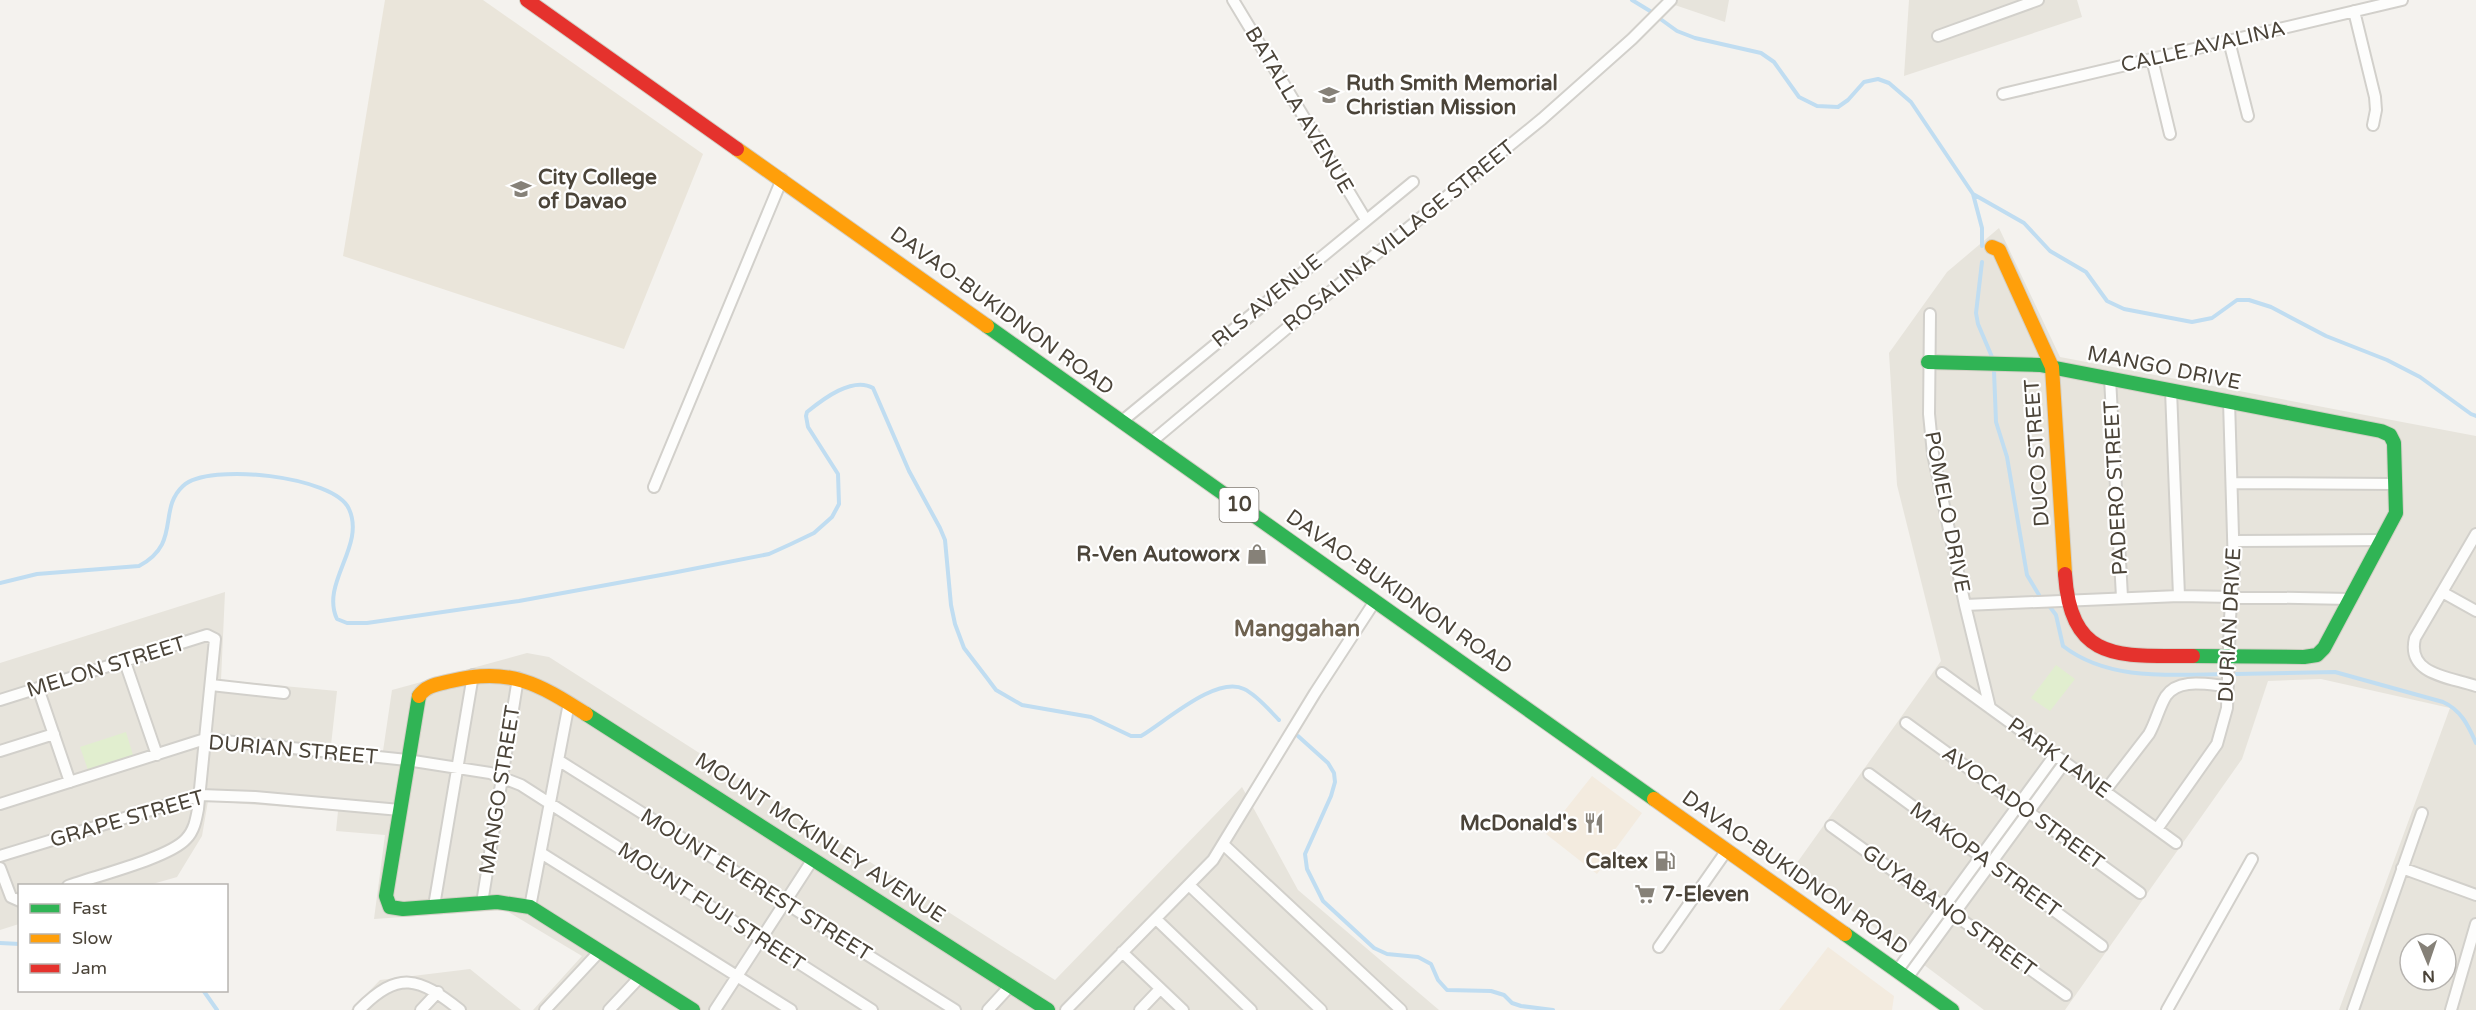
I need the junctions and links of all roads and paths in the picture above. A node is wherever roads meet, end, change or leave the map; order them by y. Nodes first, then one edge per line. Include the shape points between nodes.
1 (527, 0) edge
2 (1671, 0) edge
3 (2038, 0) edge
4 (2402, 0) edge
5 (1237, 2) edge
6 (2354, 11) junction
7 (1938, 36) dead end
8 (2229, 40) junction
9 (2152, 59) junction
10 (2003, 94) dead end
11 (2248, 116) dead end
12 (2373, 125) dead end
13 (2170, 134) dead end
14 (782, 179) junction
15 (1413, 182) dead end
16 (1366, 220) junction
17 (1992, 247) dead end
18 (1930, 314) dead end
19 (1928, 362) junction
20 (2052, 367) junction
21 (2110, 378) junction
22 (2171, 390) junction
23 (2229, 402) junction
24 (1121, 422) junction
25 (1150, 443) junction
26 (2232, 483) junction
27 (2396, 484) junction
28 (654, 487) dead end
29 (2476, 534) edge
30 (2380, 540) junction
31 (2234, 541) junction
32 (2442, 592) junction
33 (2179, 596) junction
34 (2232, 596) junction
35 (2122, 597) junction
36 (2067, 599) junction
37 (2351, 599) junction
38 (1376, 601) junction
39 (1965, 605) junction
40 (2476, 611) edge
41 (2229, 656) junction
42 (125, 662) junction
43 (1942, 673) dead end
44 (473, 675) junction
45 (518, 678) junction
46 (211, 685) junction
47 (2228, 686) junction
48 (2476, 686) edge
49 (38, 688) junction
50 (284, 693) dead end
51 (0, 700) edge
52 (569, 703) junction
53 (1990, 708) junction
54 (1906, 723) dead end
55 (54, 734) junction
56 (205, 740) junction
57 (0, 751) edge
58 (157, 755) junction
59 (2055, 755) junction
60 (408, 760) junction
61 (558, 760) junction
62 (2065, 762) junction
63 (458, 768) junction
64 (1869, 774) dead end
65 (502, 776) junction
66 (70, 782) junction
67 (2105, 791) junction
68 (200, 795) junction
69 (0, 804) edge
70 (550, 804) junction
71 (2019, 805) junction
72 (400, 810) junction
73 (2028, 812) junction
74 (2422, 813) dead end
75 (1831, 826) dead end
76 (2157, 829) junction
77 (2176, 843) dead end
78 (1224, 845) junction
79 (1727, 850) junction
80 (541, 853) junction
81 (0, 856) edge
82 (1981, 857) junction
83 (813, 859) junction
84 (2252, 859) dead end
85 (1990, 864) junction
86 (0, 868) edge
87 (2403, 868) junction
88 (71, 884) edge
89 (1190, 885) junction
90 (2140, 893) dead end
91 (2476, 896) edge
92 (17, 900) edge
93 (785, 902) junction
94 (482, 903) junction
95 (435, 906) junction
96 (530, 907) junction
97 (1944, 907) junction
98 (1954, 914) junction
99 (1156, 919) junction
100 (2476, 924) edge
101 (761, 938) junction
102 (1920, 940) junction
103 (2102, 946) dead end
104 (1659, 947) dead end
105 (1930, 947) junction
106 (600, 951) junction
107 (1122, 952) junction
108 (737, 975) junction
109 (1902, 975) junction
110 (640, 976) junction
111 (1011, 985) junction
112 (1160, 989) junction
113 (438, 992) junction
114 (2066, 995) dead end
115 (676, 1006) edge
116 (359, 1010) edge
117 (421, 1010) edge
118 (460, 1010) edge
119 (544, 1010) edge
120 (609, 1010) edge
121 (693, 1010) edge
122 (715, 1010) edge
123 (791, 1010) edge
124 (872, 1010) edge
125 (955, 1010) edge
126 (988, 1010) edge
127 (1048, 1010) edge
128 (1066, 1010) edge
129 (1140, 1010) edge
130 (1183, 1010) edge
131 (1251, 1010) edge
132 (1321, 1010) edge
133 (1401, 1010) edge
134 (1952, 1010) edge
135 (2168, 1010) edge
136 (2353, 1010) edge
137 (2451, 1010) edge

1 - 14 main road, DAVAO-BUKIDNON ROAD / 10
2 - 25 street, ROSALINA VILLAGE STREET via 1542,119
3 - 7 street
4 - 6 street, CALLE AVALINA
5 - 16 street, BATALLA AVENUE
6 - 8 street, CALLE AVALINA
6 - 12 street via 2375,97
8 - 9 street, CALLE AVALINA
8 - 11 street
9 - 10 street, CALLE AVALINA
9 - 13 street
14 - 24 main road, DAVAO-BUKIDNON ROAD / 10
14 - 28 street
15 - 16 street, RLS AVENUE
16 - 24 street, RLS AVENUE
17 - 20 main road, DUCO STREET via 1999,250
18 - 19 street, POMELO DRIVE
19 - 20 main road, MANGO DRIVE
19 - 39 street, POMELO DRIVE via 1930,437
20 - 21 main road, MANGO DRIVE
20 - 36 main road, DUCO STREET
21 - 22 main road, MANGO DRIVE
21 - 35 street, PADERO STREET
22 - 23 main road, MANGO DRIVE
22 - 33 street
23 - 26 street, DURIAN DRIVE
23 - 27 main road, MANGO DRIVE via 2390,435
24 - 25 main road, DAVAO-BUKIDNON ROAD / 10
25 - 38 main road, DAVAO-BUKIDNON ROAD / 10
26 - 27 street
26 - 31 street, DURIAN DRIVE
27 - 30 main road via 2396,513
29 - 32 street
30 - 31 street
30 - 37 main road
31 - 34 street, DURIAN DRIVE
32 - 40 street
32 - 48 street via 2415,638 2414,659 2424,669
33 - 34 street
33 - 35 street
34 - 37 street
34 - 41 street, DURIAN DRIVE
35 - 36 street
36 - 39 street
36 - 41 main road, DUCO STREET via 2083,633 2109,652
37 - 41 main road, DUCO STREET via 2317,655
38 - 78 street via 1315,693
38 - 79 main road, DAVAO-BUKIDNON ROAD / 10
39 - 53 street, POMELO DRIVE
41 - 47 street, DURIAN DRIVE
42 - 46 street, MELON STREET via 213,636
42 - 49 street, MELON STREET
42 - 58 street
43 - 53 street, PARK LANE
44 - 45 main road, MOUNT MCKINLEY AVENUE
44 - 60 main road, MOUNT MCKINLEY AVENUE via 421,692
44 - 63 street
45 - 52 main road, MOUNT MCKINLEY AVENUE
45 - 65 street, MANGO STREET
46 - 50 street
46 - 56 street
47 - 67 street via 2190,684 2172,689 2149,734
47 - 76 street, DURIAN DRIVE via 2227,708 2217,744
49 - 51 street, MELON STREET
49 - 55 street
52 - 61 street
52 - 83 main road, MOUNT MCKINLEY AVENUE
53 - 59 street, PARK LANE
54 - 71 street, AVOCADO STREET
55 - 57 street
55 - 66 street
56 - 58 street, DURIAN STREET
56 - 60 street, DURIAN STREET
56 - 68 street
58 - 66 street, DURIAN STREET
59 - 62 street, PARK LANE
59 - 71 street
60 - 63 street, DURIAN STREET
60 - 72 main road
61 - 70 street
61 - 93 street, MOUNT EVEREST STREET
62 - 67 street, PARK LANE
62 - 73 street
63 - 65 street, DURIAN STREET
63 - 95 street
64 - 82 street, MAKOPA STREET
65 - 70 street, DURIAN STREET
65 - 94 street, MANGO STREET
66 - 69 street, DURIAN STREET
67 - 76 street, PARK LANE
68 - 72 street, GRAPE STREET
68 - 81 street, GRAPE STREET
68 - 88 street via 193,830 171,851
70 - 80 street
70 - 101 street, MOUNT FUJI STREET
71 - 73 street, AVOCADO STREET
71 - 82 street
72 - 95 main road via 386,896 390,907
73 - 85 street
73 - 90 street, AVOCADO STREET
74 - 87 street
75 - 97 street, GUYABANO STREET
76 - 77 street, PARK LANE
78 - 89 street
78 - 133 street
79 - 104 street
79 - 109 main road, DAVAO-BUKIDNON ROAD / 10
80 - 96 street
80 - 108 street
82 - 85 street, MAKOPA STREET
82 - 97 street
83 - 93 street
83 - 111 main road, MOUNT MCKINLEY AVENUE
84 - 135 street
85 - 98 street
85 - 103 street, MAKOPA STREET
86 - 92 street via 10,894
87 - 91 street
87 - 136 street
89 - 99 street
89 - 132 street
93 - 101 street
93 - 125 street, MOUNT EVEREST STREET
94 - 95 main road
94 - 96 main road
96 - 106 main road
97 - 98 street, GUYABANO STREET
97 - 102 street
98 - 105 street
98 - 114 street, GUYABANO STREET
99 - 107 street
99 - 131 street
100 - 137 street
101 - 108 street
101 - 124 street, MOUNT FUJI STREET
102 - 105 street
102 - 109 street
105 - 109 street
106 - 110 main road
106 - 119 street
107 - 112 street
107 - 128 street
108 - 122 street
108 - 123 street
109 - 134 main road, DAVAO-BUKIDNON ROAD / 10
110 - 115 main road
110 - 120 street
111 - 126 street
111 - 127 main road, MOUNT MCKINLEY AVENUE
112 - 129 street
112 - 130 street
113 - 116 street via 423,985 395,984 377,992
113 - 117 street
113 - 118 street
115 - 121 main road

